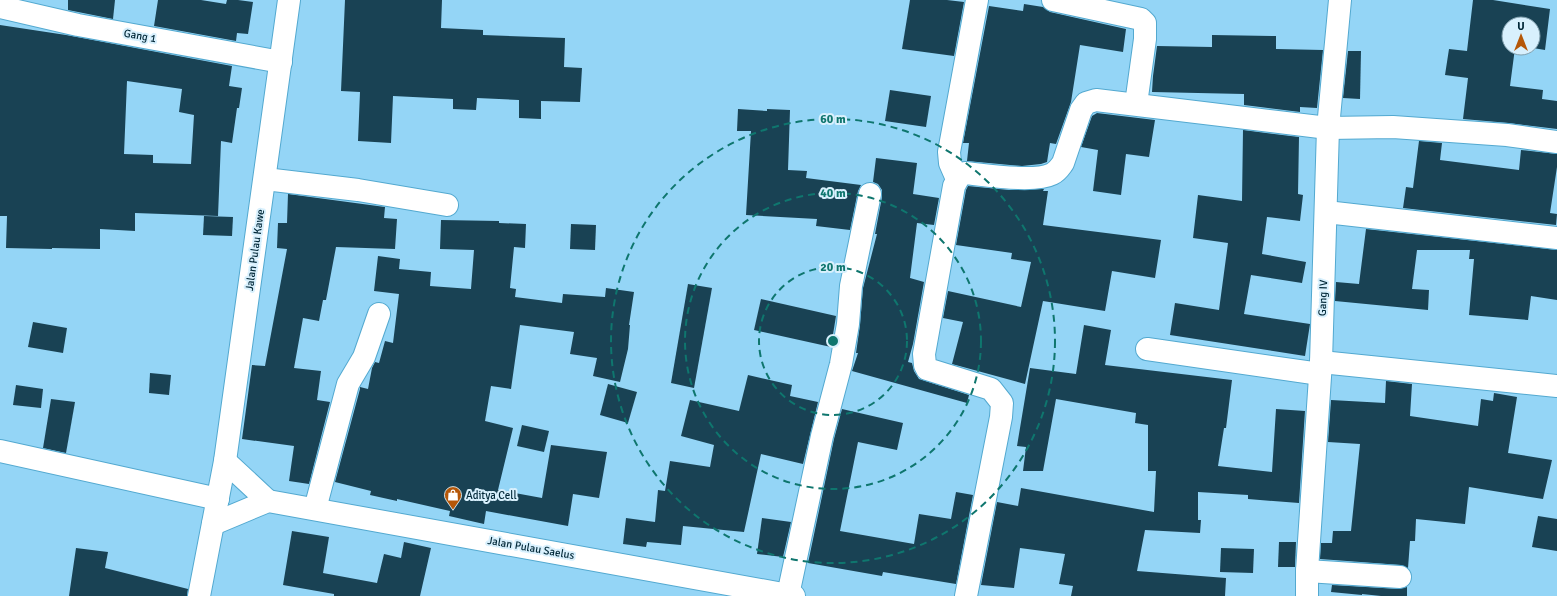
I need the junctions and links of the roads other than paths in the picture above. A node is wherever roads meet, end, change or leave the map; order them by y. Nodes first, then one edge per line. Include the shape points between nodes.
1 (290, 0) edge
2 (978, 0) edge
3 (1053, 0) edge
4 (1340, 0) edge
5 (0, 8) edge
6 (281, 62) junction
7 (1136, 104) junction
8 (1328, 128) junction
9 (1557, 142) edge
10 (265, 179) junction
11 (957, 179) junction
12 (870, 194) dead end
13 (447, 205) dead end
14 (1326, 212) junction
15 (1557, 238) edge
16 (379, 314) dead end
17 (1148, 349) dead end
18 (1321, 368) junction
19 (1557, 386) edge
20 (0, 451) edge
21 (225, 461) junction
22 (218, 499) junction
23 (268, 501) junction
24 (314, 509) junction
25 (213, 524) junction
26 (1307, 571) junction
27 (1400, 577) dead end
28 (791, 595) edge
29 (199, 596) edge
30 (966, 596) edge
31 (1307, 596) edge

1 - 6 street, Jalan Pulau Kawe
2 - 11 street via 948,152
3 - 7 street via 1141,19 1145,23
4 - 8 street, Gang IV
5 - 6 street, Gang 1
6 - 10 street, Jalan Pulau Kawe
7 - 8 street
7 - 11 street via 1096,100 1086,103 1081,110 1064,163 1052,174 1021,178 965,173
8 - 9 street via 1393,127 1500,134
8 - 14 street, Gang IV
10 - 13 street via 358,190
10 - 21 street, Jalan Pulau Kawe
11 - 30 street via 930,317 924,354 925,365 927,369 991,389 1002,403
12 - 28 street via 851,286 841,364 822,436
14 - 15 street
14 - 18 street, Gang IV
16 - 24 street via 364,357 348,384
17 - 18 street
18 - 19 street
18 - 26 street, Gang IV
20 - 22 street
21 - 22 street, Jalan Pulau Kawe
21 - 23 street
22 - 25 street, Jalan Pulau Kawe
23 - 24 street, Jalan Pulau Saelus
23 - 25 street
24 - 28 street, Jalan Pulau Saelus
25 - 29 street, Jalan Pulau Kawe
26 - 27 street
26 - 31 street, Gang IV

